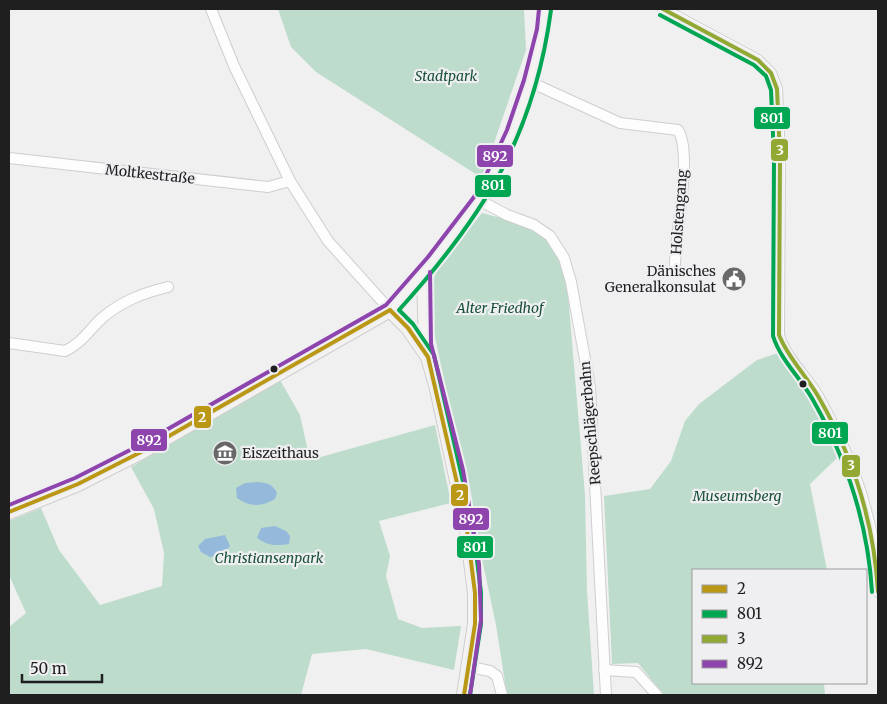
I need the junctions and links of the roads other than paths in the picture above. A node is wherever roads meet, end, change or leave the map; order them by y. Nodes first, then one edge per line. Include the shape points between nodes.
1 (211, 9) edge
2 (545, 9) edge
3 (663, 9) edge
4 (530, 82) junction
5 (9, 158) edge
6 (290, 181) junction
7 (480, 200) junction
8 (676, 265) dead end
9 (424, 272) junction
10 (168, 287) dead end
11 (390, 310) junction
12 (9, 343) edge
13 (426, 352) junction
14 (9, 512) edge
15 (878, 592) edge
16 (470, 667) junction
17 (604, 670) junction
18 (464, 695) edge
19 (502, 695) edge
20 (606, 695) edge
21 (657, 695) edge

1 - 6 street via 234,66
2 - 4 main road
3 - 15 street via 758,60 771,73 777,89 779,335 788,355 818,395 848,456 874,540
4 - 7 main road via 513,132
4 - 8 street, Holstengang via 620,123 678,130 682,136 683,183
5 - 6 street, Moltkestraße via 268,187
6 - 11 street via 328,242
7 - 9 main road
7 - 17 street, Reepschlägerbahn via 550,236 564,258 571,282 590,387
9 - 11 main road
9 - 13 main road
10 - 12 street via 142,293 124,302 65,352
11 - 13 main road
11 - 14 main road via 141,452 78,484
13 - 16 main road via 438,389 473,564 475,624
16 - 18 main road
16 - 19 street via 490,671 497,676
17 - 20 street, Reepschlägerbahn
17 - 21 street via 636,672

